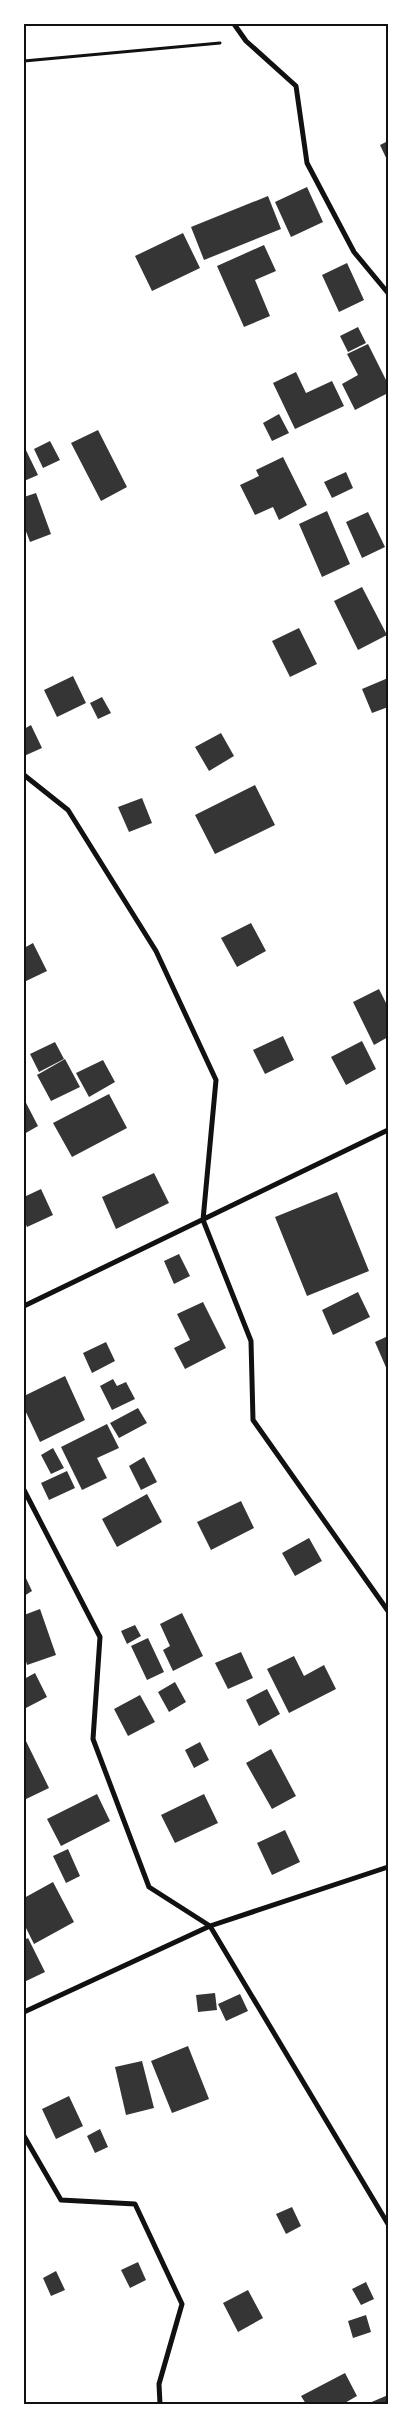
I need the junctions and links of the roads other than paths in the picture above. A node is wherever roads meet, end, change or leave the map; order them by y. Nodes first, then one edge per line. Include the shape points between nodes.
1 (234, 24) edge
2 (388, 293) edge
3 (24, 775) edge
4 (388, 1130) edge
5 (203, 1220) junction
6 (24, 1306) edge
7 (24, 1490) edge
8 (388, 1611) edge
9 (388, 1867) edge
10 (210, 1926) junction
11 (24, 2012) edge
12 (24, 2136) edge
13 (388, 2224) edge
14 (160, 2404) edge

1 - 2 street via 246,41 296,86 307,163 354,252
3 - 5 street via 68,810 156,951 216,1080
4 - 5 street
5 - 6 street
5 - 8 street via 252,1341 253,1420
7 - 10 street via 100,1637 93,1739 149,1888
9 - 10 street
10 - 11 street
10 - 13 street
12 - 14 street via 61,2200 135,2204 182,2304 159,2384

